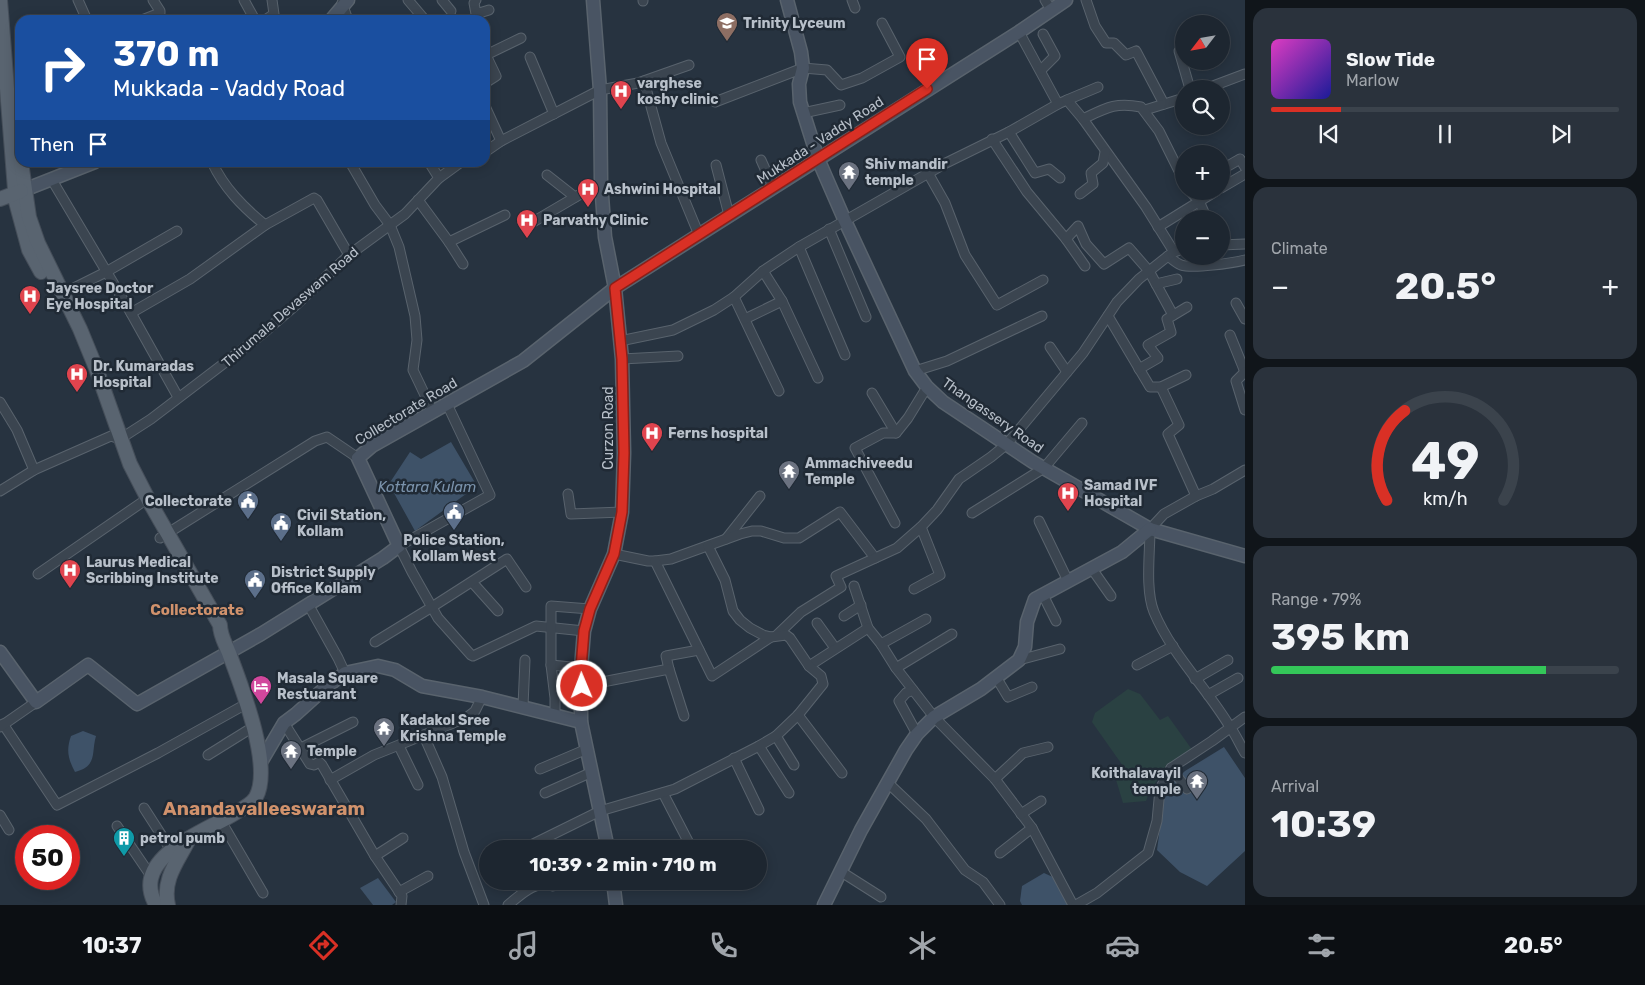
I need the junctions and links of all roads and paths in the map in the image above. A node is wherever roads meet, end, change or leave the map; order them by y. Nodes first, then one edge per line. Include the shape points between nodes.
1 (0, 0) edge
2 (9, 0) edge
3 (78, 0) edge
4 (153, 0) edge
5 (244, 0) edge
6 (272, 0) edge
7 (408, 0) edge
8 (442, 0) edge
9 (476, 0) edge
10 (593, 0) edge
11 (787, 0) edge
12 (1066, 0) edge
13 (1086, 0) edge
14 (344, 2) edge
15 (1048, 5) edge
16 (489, 10) dead end
17 (451, 11) dead end
18 (85, 15) edge
19 (155, 15) edge
20 (252, 15) edge
21 (272, 15) edge
22 (335, 15) edge
23 (347, 15) edge
24 (421, 15) edge
25 (882, 23) dead end
26 (1019, 32) junction
27 (1043, 34) dead end
28 (521, 38) dead end
29 (8, 41) junction
30 (490, 53) edge
31 (530, 57) dead end
32 (490, 63) edge
33 (689, 65) dead end
34 (803, 68) junction
35 (1040, 70) junction
36 (1245, 74) edge
37 (490, 80) edge
38 (644, 80) junction
39 (1229, 80) edge
40 (1098, 87) dead end
41 (600, 90) junction
42 (1175, 101) edge
43 (715, 102) dead end
44 (1063, 102) junction
45 (1164, 104) junction
46 (840, 105) dead end
47 (15, 106) edge
48 (1145, 110) junction
49 (803, 113) junction
50 (554, 114) junction
51 (490, 116) edge
52 (1083, 119) junction
53 (1009, 132) junction
54 (15, 137) edge
55 (992, 139) junction
56 (502, 141) junction
57 (490, 148) edge
58 (1105, 152) junction
59 (818, 159) junction
60 (761, 160) dead end
61 (1175, 162) edge
62 (716, 165) dead end
63 (1230, 165) edge
64 (17, 167) edge
65 (21, 167) edge
66 (83, 167) edge
67 (214, 167) edge
68 (353, 167) edge
69 (432, 167) edge
70 (454, 167) edge
71 (1245, 167) edge
72 (928, 173) junction
73 (1245, 174) edge
74 (547, 175) dead end
75 (439, 178) junction
76 (1060, 178) dead end
77 (52, 180) junction
78 (601, 182) junction
79 (1230, 183) edge
80 (774, 187) junction
81 (19, 192) junction
82 (1080, 194) dead end
83 (575, 197) junction
84 (0, 199) edge
85 (418, 200) junction
86 (1199, 201) joint
87 (1203, 210) edge
88 (505, 215) dead end
89 (729, 215) junction
90 (845, 221) junction
91 (533, 222) dead end
92 (265, 224) junction
93 (390, 225) junction
94 (1158, 226) junction
95 (829, 230) junction
96 (177, 231) dead end
97 (699, 235) junction
98 (1066, 239) junction
99 (449, 242) junction
100 (1245, 244) edge
101 (1230, 245) edge
102 (799, 247) junction
103 (1175, 252) edge
104 (1170, 254) junction
105 (350, 255) junction
106 (1245, 260) edge
107 (463, 264) dead end
108 (1084, 266) dead end
109 (763, 271) junction
110 (1149, 271) junction
111 (106, 272) junction
112 (1177, 279) dead end
113 (1043, 280) dead end
114 (1156, 284) junction
115 (615, 288) junction
116 (62, 294) junction
117 (734, 296) junction
118 (782, 300) junction
119 (1236, 303) dead end
120 (1188, 307) dead end
121 (131, 313) junction
122 (1173, 315) junction
123 (1042, 316) dead end
124 (1108, 316) junction
125 (866, 317) dead end
126 (745, 319) junction
127 (1245, 319) edge
128 (1230, 335) dead end
129 (620, 341) junction
130 (1050, 347) dead end
131 (845, 355) dead end
132 (678, 356) dead end
133 (622, 359) junction
134 (1139, 369) junction
135 (915, 371) junction
136 (1067, 372) junction
137 (1245, 372) edge
138 (1186, 375) dead end
139 (818, 378) dead end
140 (926, 387) junction
141 (1161, 387) junction
142 (779, 391) dead end
143 (872, 393) dead end
144 (178, 398) junction
145 (0, 402) edge
146 (447, 404) junction
147 (1245, 410) edge
148 (433, 412) junction
149 (1082, 423) dead end
150 (896, 433) junction
151 (116, 437) junction
152 (1007, 444) junction
153 (358, 458) junction
154 (1044, 468) junction
155 (34, 470) junction
156 (1245, 470) edge
157 (0, 491) edge
158 (568, 494) dead end
159 (760, 496) dead end
160 (1196, 496) junction
161 (140, 503) junction
162 (622, 512) junction
163 (972, 513) dead end
164 (1039, 521) dead end
165 (895, 523) dead end
166 (921, 527) junction
167 (1150, 529) junction
168 (164, 536) junction
169 (726, 539) junction
170 (399, 546) junction
171 (708, 546) junction
172 (614, 554) junction
173 (1245, 556) edge
174 (876, 558) junction
175 (656, 561) junction
176 (1092, 569) junction
177 (38, 574) dead end
178 (1068, 581) junction
179 (472, 582) junction
180 (854, 586) dead end
181 (526, 587) dead end
182 (914, 589) dead end
183 (1043, 594) junction
184 (1111, 596) dead end
185 (308, 604) junction
186 (861, 605) junction
187 (432, 607) junction
188 (590, 609) junction
189 (498, 611) dead end
190 (844, 616) dead end
191 (926, 619) dead end
192 (1056, 621) dead end
193 (817, 623) dead end
194 (552, 627) junction
195 (868, 628) junction
196 (584, 631) junction
197 (952, 634) dead end
198 (774, 636) junction
199 (375, 642) dead end
200 (881, 644) junction
201 (1173, 646) junction
202 (834, 648) junction
203 (1060, 649) dead end
204 (699, 650) junction
205 (0, 652) edge
206 (228, 652) junction
207 (525, 660) dead end
208 (1019, 660) junction
209 (1228, 660) dead end
210 (551, 665) junction
211 (1137, 665) dead end
212 (809, 666) junction
213 (581, 668) junction
214 (896, 668) junction
215 (669, 669) junction
216 (345, 674) junction
217 (996, 677) junction
218 (1238, 678) dead end
219 (1195, 680) junction
220 (582, 686) junction
221 (1032, 686) dead end
222 (913, 690) junction
223 (1208, 695) junction
224 (482, 697) junction
225 (36, 702) junction
226 (246, 704) junction
227 (523, 706) junction
228 (554, 715) junction
229 (798, 715) junction
230 (684, 716) dead end
231 (1245, 716) edge
232 (934, 717) junction
233 (353, 722) dead end
234 (581, 722) junction
235 (284, 723) junction
236 (2, 725) edge
237 (1230, 726) junction
238 (253, 727) junction
239 (917, 734) junction
240 (424, 736) junction
241 (776, 736) junction
242 (399, 746) junction
243 (759, 746) junction
244 (1048, 747) dead end
245 (299, 749) junction
246 (587, 749) junction
247 (1245, 753) edge
248 (208, 755) dead end
249 (734, 758) junction
250 (261, 762) junction
251 (794, 765) dead end
252 (1171, 768) junction
253 (540, 769) dead end
254 (592, 772) junction
255 (842, 773) dead end
256 (995, 779) junction
257 (330, 780) junction
258 (887, 782) junction
259 (418, 785) dead end
260 (1187, 790) dead end
261 (545, 793) dead end
262 (663, 793) junction
263 (789, 793) dead end
264 (1041, 801) dead end
265 (144, 808) dead end
266 (759, 810) dead end
267 (600, 811) junction
268 (1021, 814) junction
269 (0, 815) edge
270 (221, 821) junction
271 (116, 826) dead end
272 (1032, 828) junction
273 (9, 830) dead end
274 (403, 838) dead end
275 (190, 839) junction
276 (541, 840) edge
277 (606, 840) edge
278 (687, 840) edge
279 (171, 850) junction
280 (1000, 853) dead end
281 (375, 856) junction
282 (840, 871) junction
283 (151, 876) junction
284 (428, 876) dead end
285 (527, 890) edge
286 (614, 890) edge
287 (400, 892) junction
288 (263, 893) dead end
289 (881, 897) dead end
290 (156, 905) edge
291 (168, 905) edge
292 (401, 905) edge
293 (484, 905) edge
294 (508, 905) edge
295 (616, 905) edge
296 (824, 905) edge
297 (1000, 905) edge
298 (1075, 905) edge

1 - 29 main road
2 - 29 main road
3 - 18 street
4 - 19 street via 160,11
5 - 20 street
6 - 21 street
7 - 24 street
8 - 17 street
9 - 16 street via 476,14
10 - 41 street, Curzon Road
11 - 34 street, Thangassery Road
12 - 15 street, Mukkada - Vaddy Road
13 - 45 street via 1095,26 1106,43 1114,43 1126,56 1136,51
14 - 22 street
14 - 23 street
15 - 26 street, Mukkada - Vaddy Road
25 - 34 street via 900,57 862,78 841,85 827,70
26 - 35 street
26 - 59 street, Mukkada - Vaddy Road
27 - 35 street via 1055,56
28 - 30 street
29 - 47 main road
29 - 54 main road
31 - 50 street
32 - 37 street via 496,76
33 - 38 street
34 - 43 street
34 - 49 street, Thangassery Road via 799,84
35 - 44 street
36 - 39 street
38 - 41 street
38 - 97 street via 661,143
40 - 44 street
41 - 50 street
41 - 78 street, Curzon Road
42 - 45 street
44 - 52 street
44 - 53 street
45 - 48 street
46 - 49 street
48 - 52 street via 1128,105 1109,106
48 - 61 street via 1160,131
49 - 59 street, Thangassery Road
50 - 56 street
51 - 56 street
52 - 58 street
53 - 55 street
53 - 76 street via 1035,173 1049,168
55 - 72 street
55 - 98 street via 1027,192
56 - 57 street
58 - 82 street via 1103,163 1091,173 1093,184
58 - 94 street
59 - 80 street, Mukkada - Vaddy Road
59 - 90 street, Thangassery Road
60 - 80 street
62 - 89 street
63 - 71 street via 1240,159
64 - 81 main road
65 - 81 main road
66 - 77 street
67 - 92 street via 220,180 252,215
68 - 93 street
69 - 75 street
70 - 75 street, Thirumala Devaswam Road
72 - 90 street
72 - 113 street via 945,203 965,255 997,305
73 - 79 street
74 - 83 street
75 - 85 street, Thirumala Devaswam Road
77 - 81 street
77 - 111 street
78 - 83 street
78 - 115 street, Curzon Road via 605,237
80 - 89 street, Mukkada - Vaddy Road
81 - 84 main road
81 - 116 main road
81 - 151 main road via 21,226 29,250 73,334
83 - 91 street
85 - 93 street, Thirumala Devaswam Road
85 - 99 street
86 - 87 street
86 - 94 street
88 - 99 street
89 - 97 street, Mukkada - Vaddy Road
90 - 95 street
90 - 135 street, Thangassery Road
92 - 105 street via 315,198
92 - 121 street via 190,279
93 - 105 street, Thirumala Devaswam Road
93 - 148 street via 415,316 417,340 413,370
94 - 104 street
95 - 102 street
95 - 125 street
96 - 111 street
97 - 115 street, Mukkada - Vaddy Road
98 - 108 street
98 - 110 street via 1078,226 1086,244 1104,264 1129,248
99 - 107 street
100 - 101 street
102 - 109 street
102 - 131 street
103 - 104 street
104 - 106 street via 1177,263 1185,266
104 - 110 street
105 - 144 street, Thirumala Devaswam Road via 261,335
109 - 117 street
109 - 118 street
110 - 114 street
110 - 124 street
111 - 116 street
111 - 121 street
112 - 114 street
114 - 122 street
115 - 129 street, Curzon Road
115 - 146 street, Collectorate Road via 523,360
116 - 151 main road via 96,368
117 - 126 street
117 - 129 street via 673,330
118 - 126 street
118 - 139 street
119 - 127 street
120 - 122 street
121 - 144 street
122 - 134 street via 1167,319 1171,332 1148,346 1158,358
123 - 135 street via 947,361
124 - 134 street
124 - 136 street
126 - 142 street
128 - 137 street
129 - 133 street, Curzon Road
130 - 136 street
132 - 133 street
133 - 162 street, Curzon Road
134 - 141 street via 1150,388
135 - 140 street, Thangassery Road
136 - 152 street
137 - 147 street via 1236,381
138 - 141 street
140 - 150 street
140 - 152 street, Thangassery Road
141 - 160 street via 1179,425 1168,434
143 - 150 street
144 - 151 street, Thirumala Devaswam Road via 151,419
145 - 155 street via 17,430
146 - 148 street, Collectorate Road
146 - 170 street via 490,494
148 - 153 street, Collectorate Road via 372,446
149 - 154 street
150 - 165 street via 883,434 855,448
151 - 155 street, Thirumala Devaswam Road
151 - 161 main road via 120,459
151 - 168 main road
152 - 154 street, Thangassery Road
152 - 166 street via 959,479
153 - 168 street via 327,437 314,440
153 - 170 street, Collectorate Road
154 - 163 street
154 - 167 street, Thangassery Road
155 - 157 street, Thirumala Devaswam Road
156 - 160 street
158 - 162 street via 571,514
159 - 169 street
160 - 167 street via 1164,514
161 - 168 main road
161 - 177 street
162 - 172 street, Curzon Road
164 - 178 street
166 - 174 street via 897,548
166 - 182 street via 940,575
167 - 173 street, Thangassery Road
167 - 176 street via 1122,552
167 - 201 street via 1149,578 1154,612
168 - 206 main road
169 - 171 street
169 - 174 street via 752,531 799,538 840,512
170 - 185 street
170 - 187 street
171 - 175 street
171 - 198 street via 725,580 733,611 750,628
172 - 175 street
172 - 188 street, Curzon Road
174 - 198 street via 836,576 841,587 801,612
175 - 204 street
176 - 178 street
176 - 184 street
178 - 183 street
179 - 181 street via 507,559
179 - 187 street
179 - 189 street
180 - 186 street
183 - 192 street
183 - 208 street via 1035,599 1027,622 1026,647
185 - 206 street
185 - 216 street
186 - 190 street
186 - 195 street
187 - 194 street via 471,655 536,626
187 - 199 street
188 - 194 street via 552,606
188 - 196 street, Curzon Road
191 - 200 street
193 - 202 street
194 - 196 street
194 - 210 street
195 - 200 street
195 - 202 street
196 - 213 street, Curzon Road
197 - 214 street
198 - 204 street via 712,676
198 - 212 street via 790,638
200 - 214 street
201 - 211 street
201 - 219 street
202 - 212 street
203 - 208 street
204 - 215 street via 666,656
205 - 225 street
206 - 225 street via 137,704 88,665
206 - 226 main road
207 - 227 street
208 - 217 street
209 - 219 street
210 - 213 street
210 - 228 street
212 - 229 street via 823,682
213 - 220 street, Curzon Road
214 - 222 street
215 - 220 street
215 - 230 street
216 - 224 street via 378,666 395,670 422,686
216 - 235 street
217 - 221 street via 1008,697
217 - 232 street
218 - 223 street
219 - 223 street
220 - 234 street, Curzon Road
222 - 232 street
222 - 239 street via 899,701
223 - 237 street
224 - 227 street
224 - 240 street via 475,711 466,718
225 - 236 street
226 - 236 street via 57,805
226 - 238 main road
227 - 228 street
228 - 234 street
229 - 241 street
229 - 255 street
231 - 237 street
232 - 239 street
232 - 256 street
233 - 245 street
234 - 246 street, Curzon Road
235 - 245 street
235 - 250 street
237 - 247 street
237 - 252 street
238 - 248 street
238 - 250 main road
239 - 258 street
240 - 242 street
240 - 293 street via 442,777
241 - 243 street
241 - 251 street
242 - 257 street via 374,755
242 - 259 street
243 - 249 street
243 - 263 street
244 - 256 street via 1023,753
245 - 257 street via 310,764 319,762 322,765
246 - 253 street
246 - 254 street, Curzon Road
249 - 262 street
249 - 266 street
250 - 270 main road via 260,786 255,798
252 - 260 street
252 - 298 street via 1160,789 1157,821 1148,853
254 - 261 street
254 - 267 street, Curzon Road
256 - 268 street
257 - 281 street
258 - 282 street
258 - 297 street via 926,819 965,870 982,882
262 - 267 street
262 - 278 street
264 - 268 street
265 - 279 street
267 - 276 street
267 - 277 street, Curzon Road
268 - 272 street
269 - 273 street
270 - 275 main road
270 - 288 street
271 - 283 street
272 - 280 street
272 - 298 street
274 - 281 street
275 - 279 main road
275 - 291 main road via 167,882
279 - 283 main road via 157,864
281 - 287 street
282 - 289 street
282 - 296 street
283 - 290 main road via 150,892
284 - 287 street
285 - 294 street
286 - 295 street
287 - 292 street

